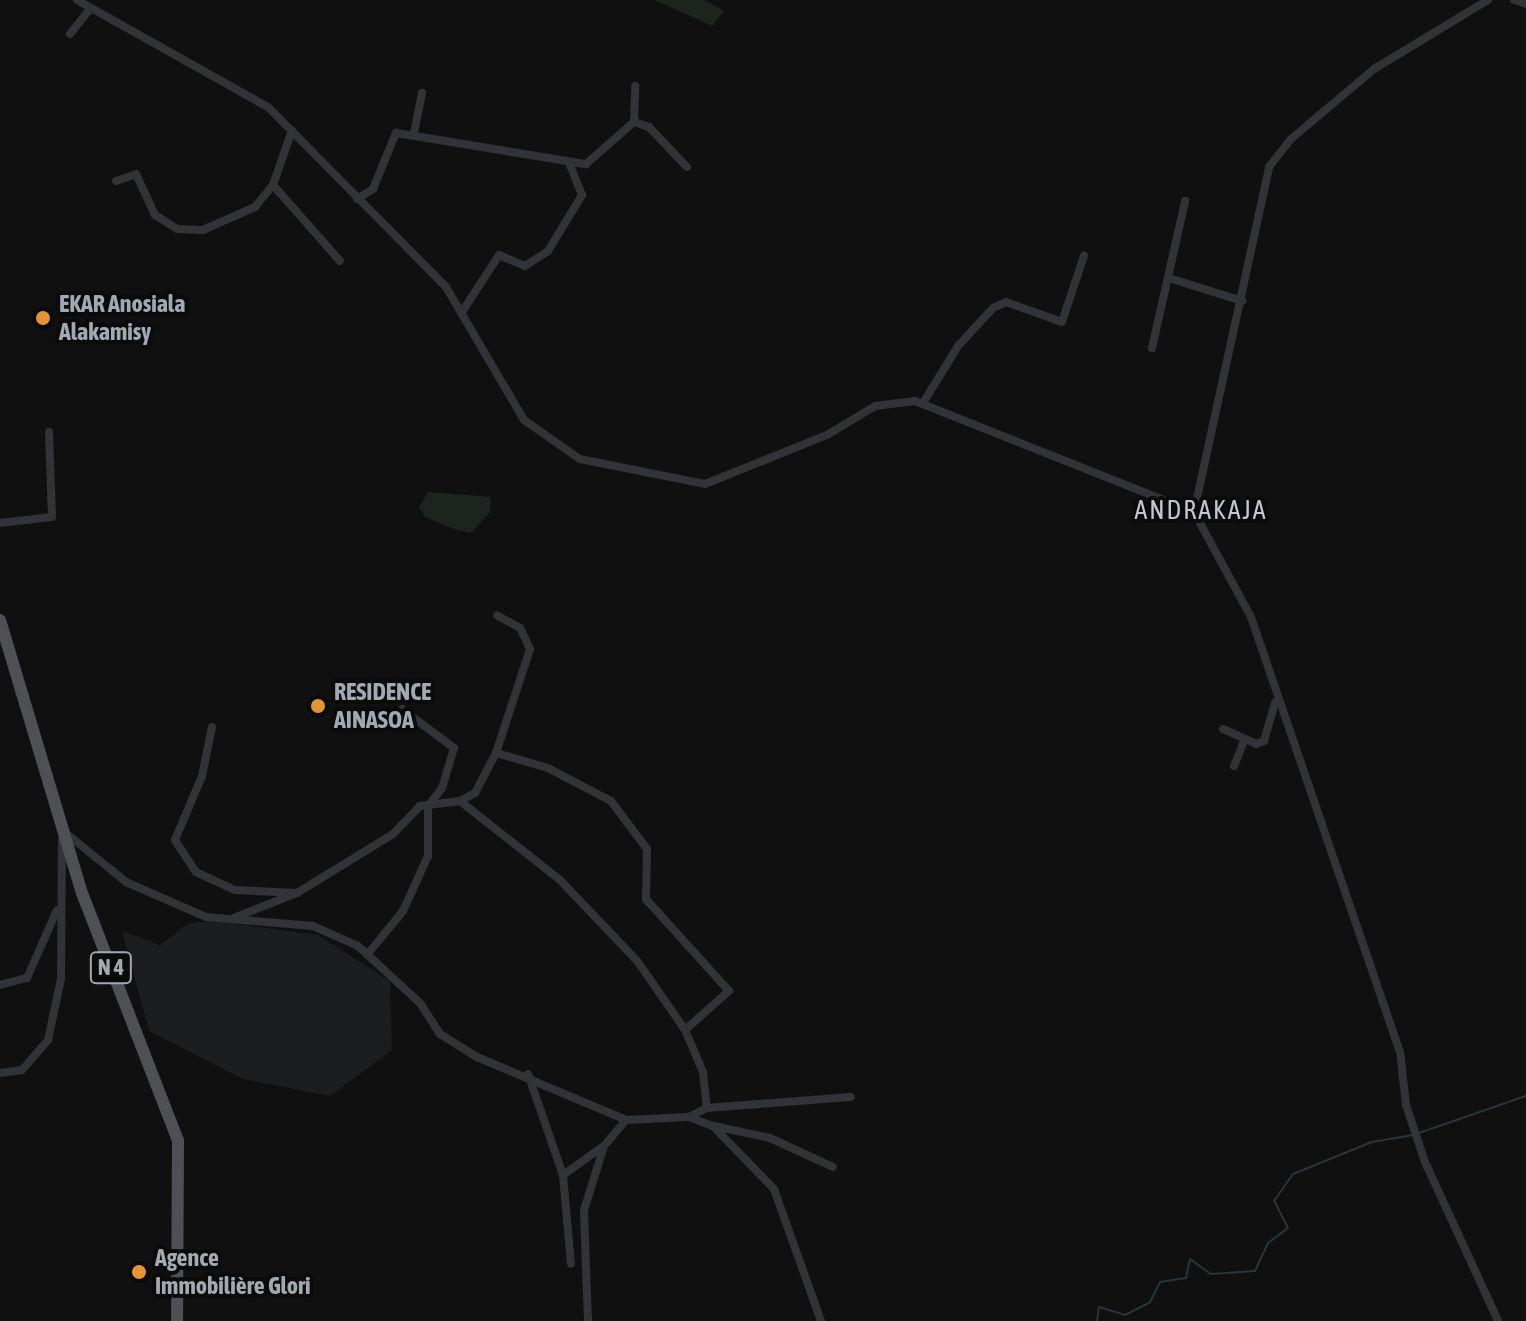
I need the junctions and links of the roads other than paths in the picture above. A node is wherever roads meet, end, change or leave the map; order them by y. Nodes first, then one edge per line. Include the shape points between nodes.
1 (77, 0) edge
2 (1488, 0) edge
3 (1514, 0) edge
4 (1526, 4) edge
5 (91, 8) junction
6 (70, 34) dead end
7 (635, 86) dead end
8 (422, 93) dead end
9 (634, 122) junction
10 (292, 130) junction
11 (414, 133) junction
12 (570, 165) junction
13 (687, 167) dead end
14 (116, 181) dead end
15 (273, 185) junction
16 (357, 199) junction
17 (1185, 201) dead end
18 (1084, 256) dead end
19 (340, 261) dead end
20 (1169, 278) junction
21 (1242, 301) junction
22 (462, 312) junction
23 (1152, 348) dead end
24 (923, 403) junction
25 (49, 432) dead end
26 (1194, 512) junction
27 (0, 523) edge
28 (497, 615) dead end
29 (0, 620) edge
30 (1275, 702) junction
31 (402, 709) dead end
32 (212, 727) dead end
33 (1223, 729) dead end
34 (1245, 739) junction
35 (496, 753) junction
36 (1234, 766) dead end
37 (460, 801) junction
38 (428, 806) junction
39 (62, 828) junction
40 (297, 893) junction
41 (59, 906) junction
42 (232, 919) junction
43 (367, 955) junction
44 (0, 985) edge
45 (685, 1030) junction
46 (0, 1073) edge
47 (528, 1074) junction
48 (851, 1097) dead end
49 (707, 1108) junction
50 (689, 1117) junction
51 (626, 1120) junction
52 (713, 1126) junction
53 (604, 1146) junction
54 (833, 1167) dead end
55 (563, 1175) junction
56 (571, 1264) dead end
57 (177, 1321) edge
58 (588, 1321) edge
59 (821, 1321) edge
60 (1498, 1321) edge

1 - 5 street
2 - 21 street via 1374,69 1291,139 1266,179
3 - 4 street
5 - 6 street
5 - 10 street via 268,107
7 - 9 street
8 - 11 street
9 - 12 street via 586,164
9 - 13 street via 649,127
10 - 15 street
10 - 16 street
11 - 12 street
11 - 16 street via 396,133 373,189
12 - 22 street via 582,195 548,251 525,266 499,255
14 - 15 street via 136,174 155,215 177,229 230,220 255,207
15 - 19 street
16 - 22 street via 414,250
17 - 20 street
18 - 24 street via 1062,322 1006,302 993,308 958,346
20 - 21 street
20 - 23 street
21 - 26 street
22 - 24 street via 524,420 547,439 580,459 705,484 827,435 892,399
24 - 26 street
25 - 27 street via 52,517
26 - 30 street via 1251,617
28 - 35 street via 520,628 530,649
29 - 39 main road, N 4
30 - 34 street via 1264,741
30 - 60 street via 1400,1051 1419,1141
31 - 38 street via 454,748 442,788
32 - 40 street via 202,776 175,840 196,872 235,890
33 - 34 street
34 - 36 street
35 - 37 street via 475,793
35 - 45 street via 548,768 611,801 647,849 646,899 729,991
37 - 38 street
37 - 45 street via 583,901 638,962
38 - 40 street
38 - 43 street via 428,856 403,911
39 - 41 street
39 - 42 street via 86,856 126,882 206,917
39 - 57 main road, N 4 via 178,1140
40 - 42 street
41 - 44 street via 27,978
41 - 46 street via 61,979 48,1040 22,1070
42 - 43 street via 313,926
43 - 47 street via 452,1043
45 - 49 street via 703,1072
47 - 51 street
47 - 55 street
48 - 49 street
49 - 50 street
50 - 51 street
50 - 52 street
51 - 53 street
52 - 54 street via 770,1138
52 - 59 street via 774,1189
53 - 55 street
53 - 58 street via 584,1210
55 - 56 street

